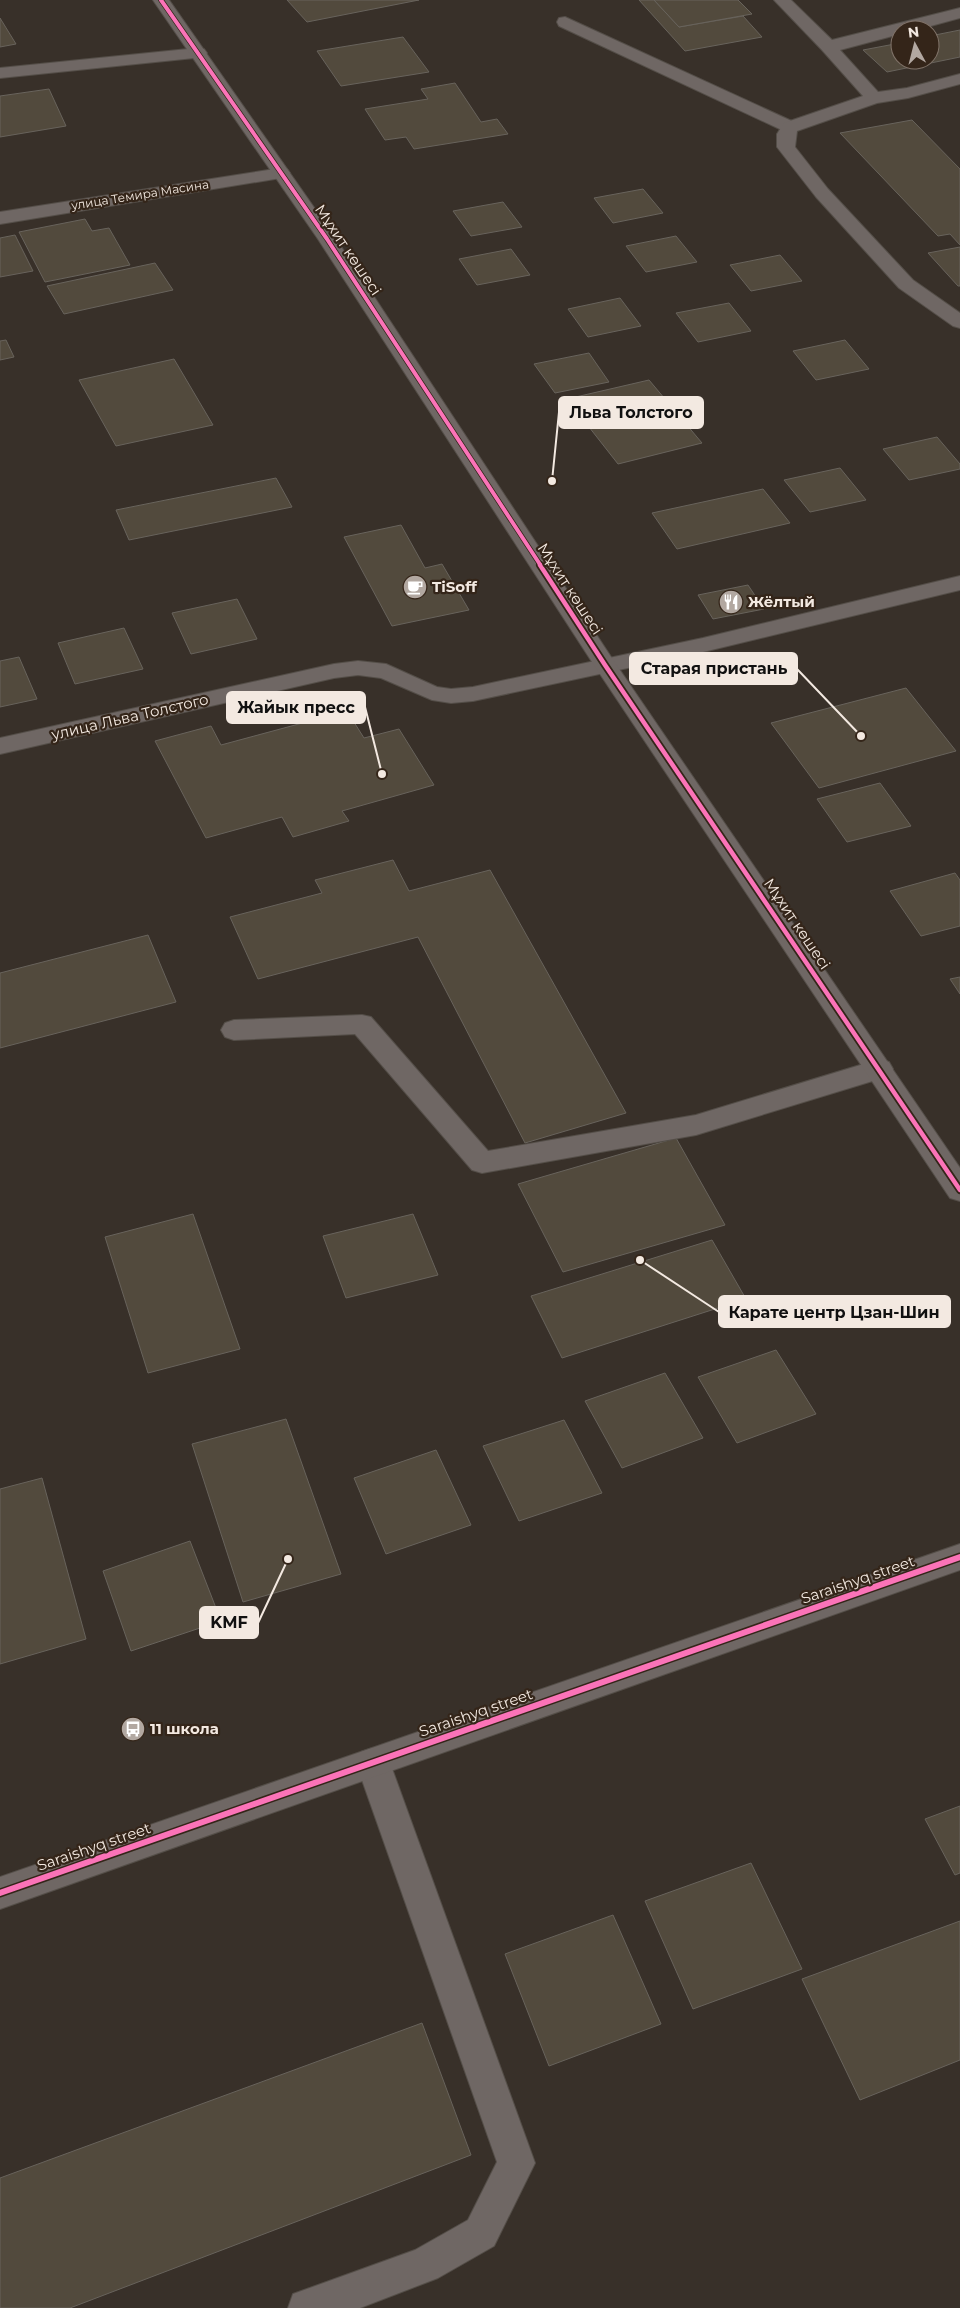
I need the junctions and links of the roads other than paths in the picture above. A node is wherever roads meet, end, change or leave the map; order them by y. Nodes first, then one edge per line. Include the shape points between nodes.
1 (161, 0) edge
2 (782, 0) edge
3 (960, 13) edge
4 (565, 22) dead end
5 (828, 46) junction
6 (198, 53) junction
7 (0, 73) edge
8 (960, 79) edge
9 (874, 98) junction
10 (790, 127) junction
11 (281, 173) junction
12 (0, 218) edge
13 (960, 322) edge
14 (960, 583) edge
15 (605, 665) junction
16 (0, 746) edge
17 (234, 1030) dead end
18 (880, 1069) junction
19 (960, 1190) edge
20 (960, 1557) edge
21 (373, 1762) junction
22 (0, 1893) edge
23 (307, 2308) edge

1 - 6 street, Мұхит көшесі
2 - 5 street
3 - 5 street
4 - 10 street
5 - 9 street
6 - 7 street
6 - 11 street, Мұхит көшесі
8 - 9 street
9 - 10 street
10 - 13 street via 786,134 786,147 822,193 906,284
11 - 12 street, улица Темира Масина
11 - 15 street, Мұхит көшесі
14 - 15 street, улица Льва Толстого via 703,645
15 - 16 street, улица Льва Толстого via 451,696 432,693 386,671 358,668 334,671
15 - 18 street, Мұхит көшесі
17 - 18 street via 362,1024 482,1163 696,1125
18 - 19 street, Мұхит көшесі
20 - 21 street, Saraishyq street
21 - 22 street, Saraishyq street
21 - 23 street via 516,2164 481,2233 425,2265

